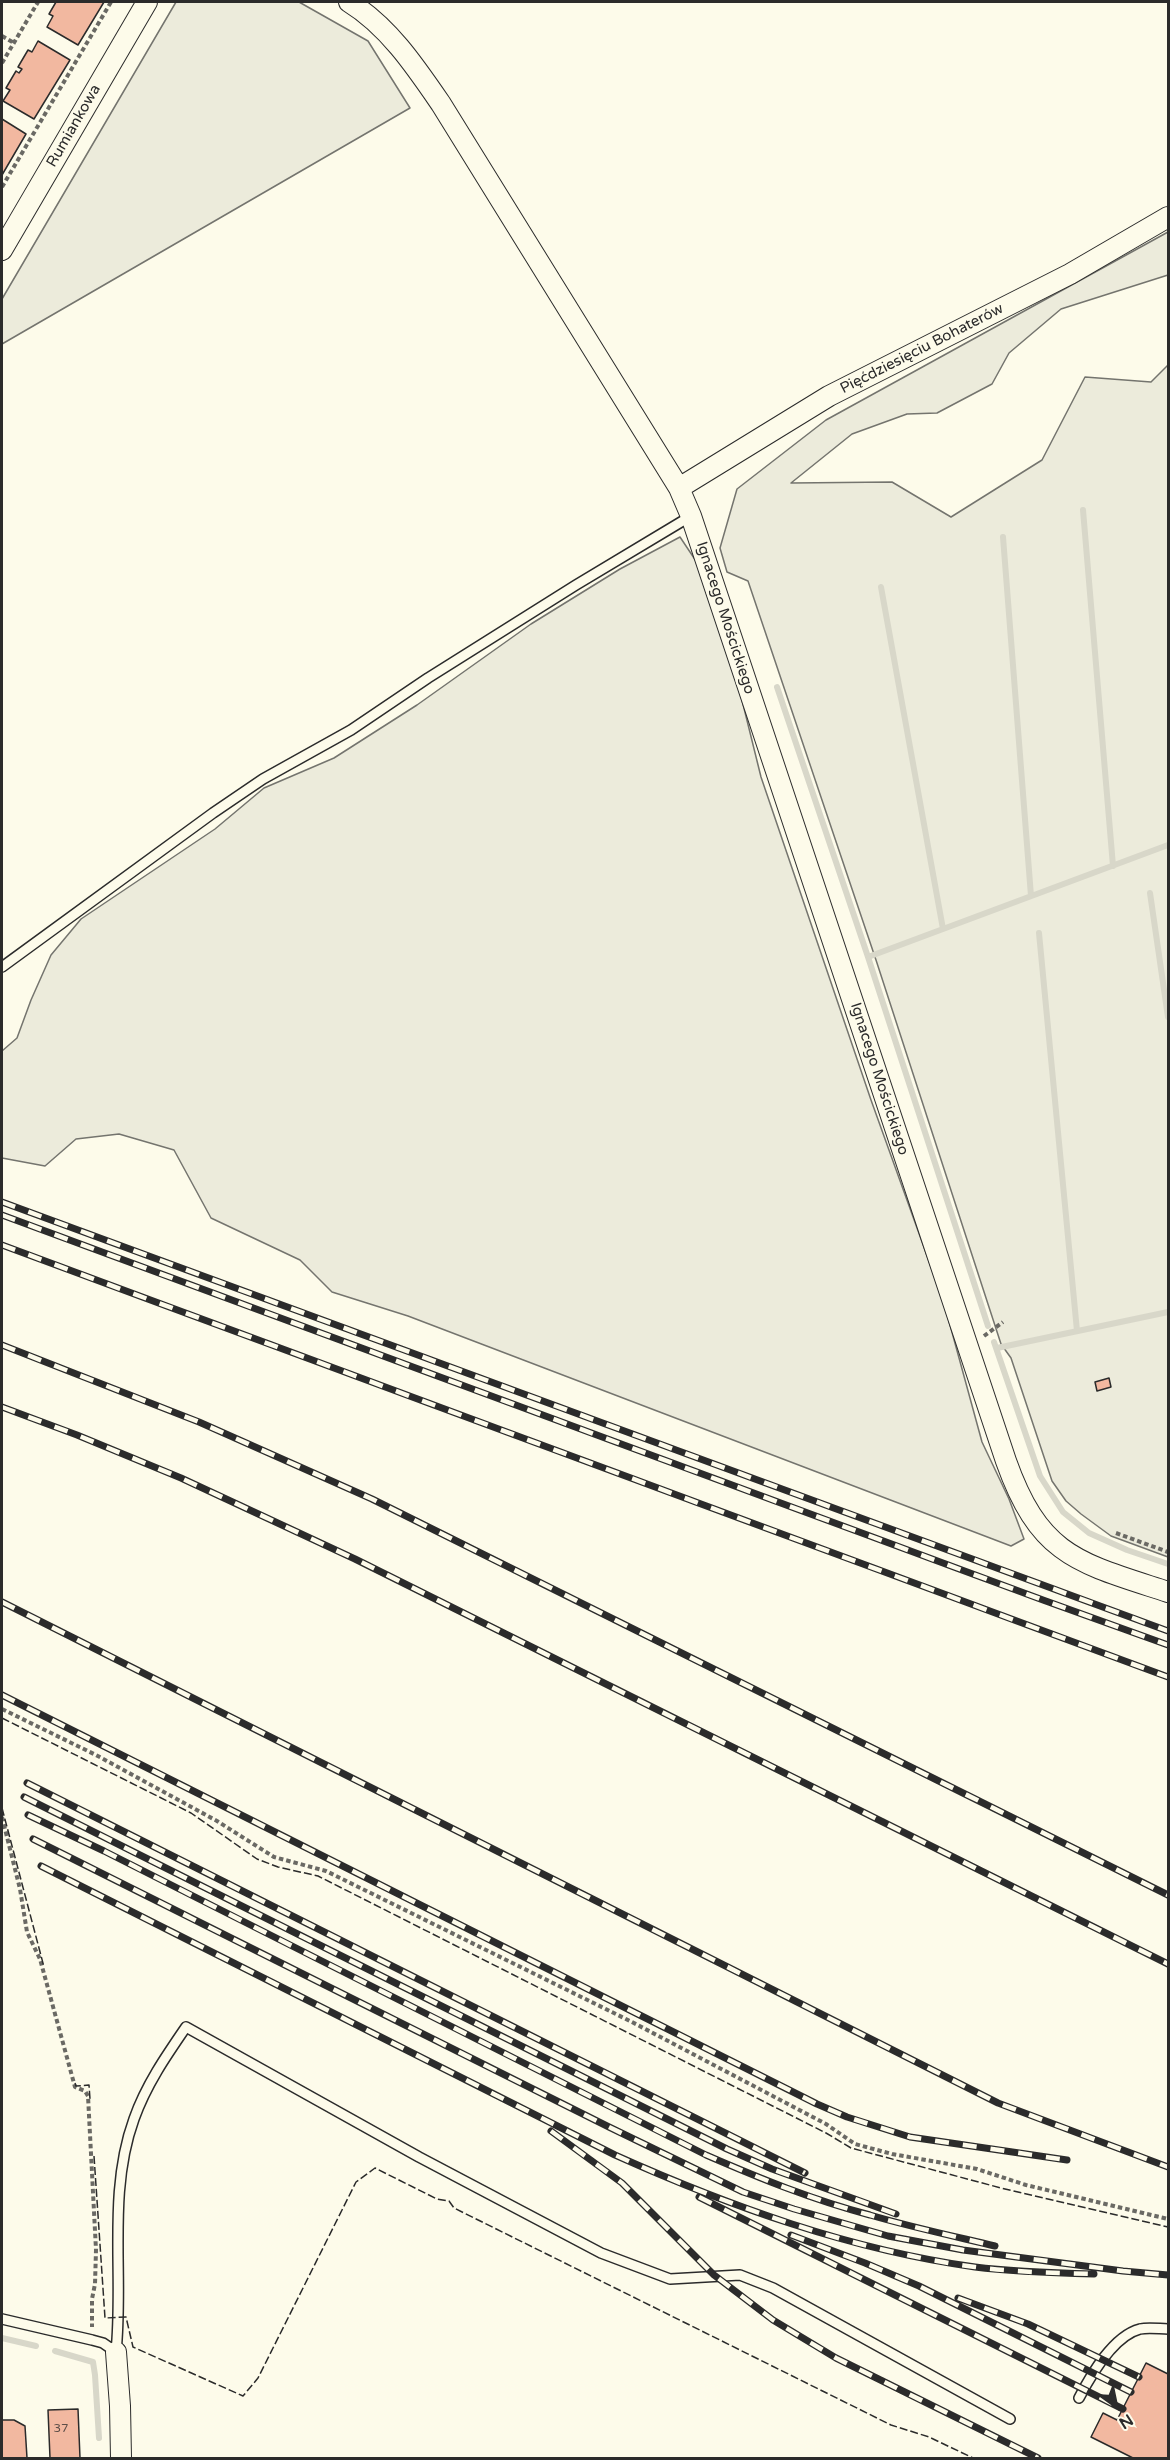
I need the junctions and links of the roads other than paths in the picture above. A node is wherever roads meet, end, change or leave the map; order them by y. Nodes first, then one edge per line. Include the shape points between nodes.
1 (147, 2) edge
2 (349, 2) edge
3 (1168, 218) edge
4 (4, 242) edge
5 (679, 488) junction
6 (692, 516) junction
7 (2, 967) edge
8 (1168, 1592) edge
9 (2, 2319) edge
10 (1168, 2329) edge
11 (116, 2352) junction
12 (1079, 2398) dead end
13 (1010, 2419) dead end
14 (121, 2458) edge

1 - 4 street, Rumiankowa
2 - 5 street, Ignacego Mościckiego via 363,10 410,58
3 - 5 street, Pięćdziesięciu Bohaterów via 1070,274 830,396
5 - 6 street, Ignacego Mościckiego
6 - 7 lane via 566,591 351,730 255,785
6 - 8 street, Ignacego Mościckiego via 1014,1484 1050,1541 1098,1570
9 - 11 lane via 103,2343
10 - 12 lane via 1141,2329 1122,2338 1092,2373
11 - 13 lane via 121,2175 134,2120 155,2072 186,2027 601,2253 670,2279 740,2275 773,2288
11 - 14 street

